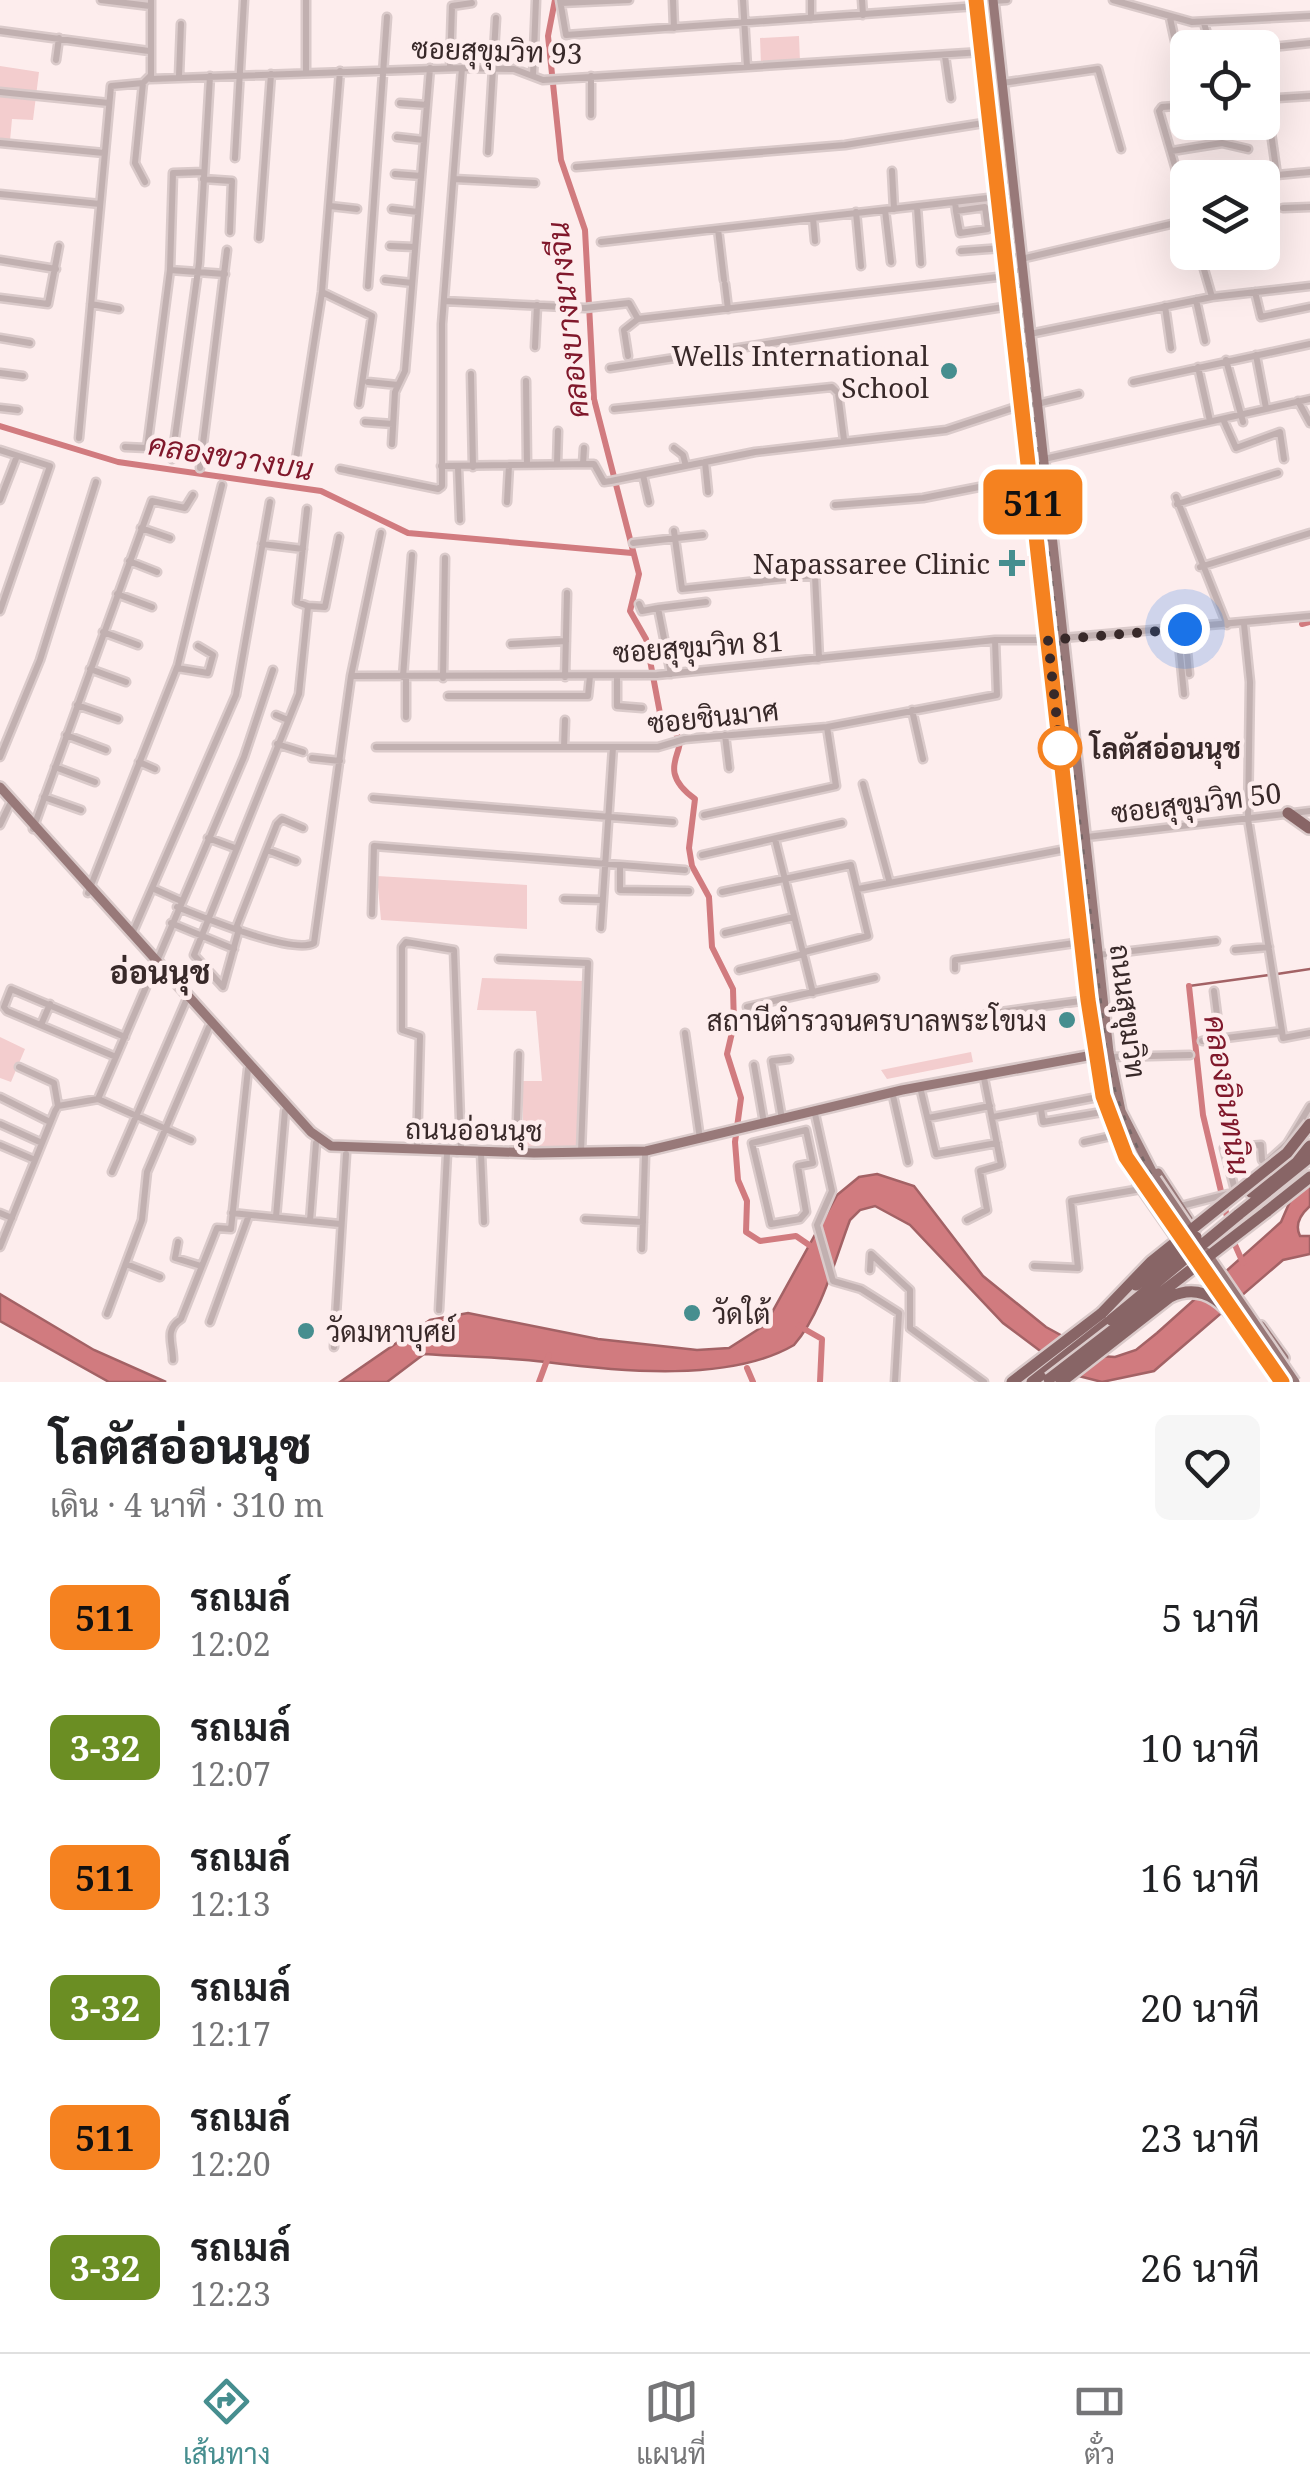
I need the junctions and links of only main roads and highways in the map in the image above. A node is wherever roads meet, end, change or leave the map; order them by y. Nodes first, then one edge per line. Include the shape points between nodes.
1 (993, 0) edge
2 (976, 3) edge
3 (1018, 236) junction
4 (1002, 243) junction
5 (1063, 638) junction
6 (1048, 640) junction
7 (0, 790) edge
8 (1309, 811) edge
9 (1288, 813) road end
10 (34, 828) junction
11 (1309, 828) edge
12 (1310, 836) edge
13 (156, 963) junction
14 (1095, 1055) junction
15 (1109, 1055) junction
16 (877, 1098) junction
17 (848, 1104) junction
18 (783, 1121) junction
19 (1310, 1124) edge
20 (1136, 1142) junction
21 (1310, 1146) edge
22 (417, 1151) junction
23 (455, 1151) junction
24 (534, 1156) junction
25 (1310, 1158) edge
26 (1310, 1177) edge
27 (1144, 1188) junction
28 (1102, 1313) junction
29 (1258, 1348) junction
30 (1012, 1382) edge
31 (1032, 1382) edge
32 (1046, 1382) edge
33 (1060, 1382) edge
34 (1280, 1382) edge
35 (1298, 1382) edge

1 - 3 main road, ถนนสุขุมวิท
2 - 4 main road, ถนนสุขุมวิท
3 - 4 main road
3 - 5 main road, ถนนสุขุมวิท
4 - 6 main road, ถนนสุขุมวิท
5 - 6 main road
5 - 15 main road, ถนนสุขุมวิท
6 - 14 main road, ถนนสุขุมวิท
7 - 10 main road, ถนนอ่อนนุช
7 - 10 main road, ถนนอ่อนนุช
8 - 11 highway
9 - 11 highway
10 - 13 main road, ถนนอ่อนนุช
11 - 12 highway
13 - 22 main road, ถนนอ่อนนุช via 318,1139 347,1150
13 - 22 main road, ถนนอ่อนนุช via 316,1143 346,1154
14 - 15 main road
14 - 16 main road, ถนนอ่อนนุช
14 - 16 main road, ถนนอ่อนนุช
14 - 27 main road, ถนนสุขุมวิท via 1116,1135
15 - 20 main road, ถนนสุขุมวิท
16 - 17 main road, ถนนอ่อนนุช
17 - 18 main road, ถนนอ่อนนุช
17 - 18 main road, ถนนอ่อนนุช
18 - 24 main road, ถนนอ่อนนุช via 646,1154
19 - 28 highway, bridge via 1275,1164 1151,1262
20 - 27 main road via 1197,1228 1177,1244
20 - 35 main road, ถนนสุขุมวิท, bridge
21 - 28 highway, bridge
22 - 23 main road, ถนนอ่อนนุช
23 - 24 main road, ถนนอ่อนนุช
23 - 24 main road, ถนนอ่อนนุช
25 - 31 highway, bridge
26 - 32 highway, bridge
27 - 29 main road, ถนนสุขุมวิท, bridge
28 - 30 highway
29 - 33 highway, bridge via 1220,1301 1188,1290
29 - 34 main road, ถนนสุขุมวิท
34 - 35 main road via 1247,1338 1262,1326

